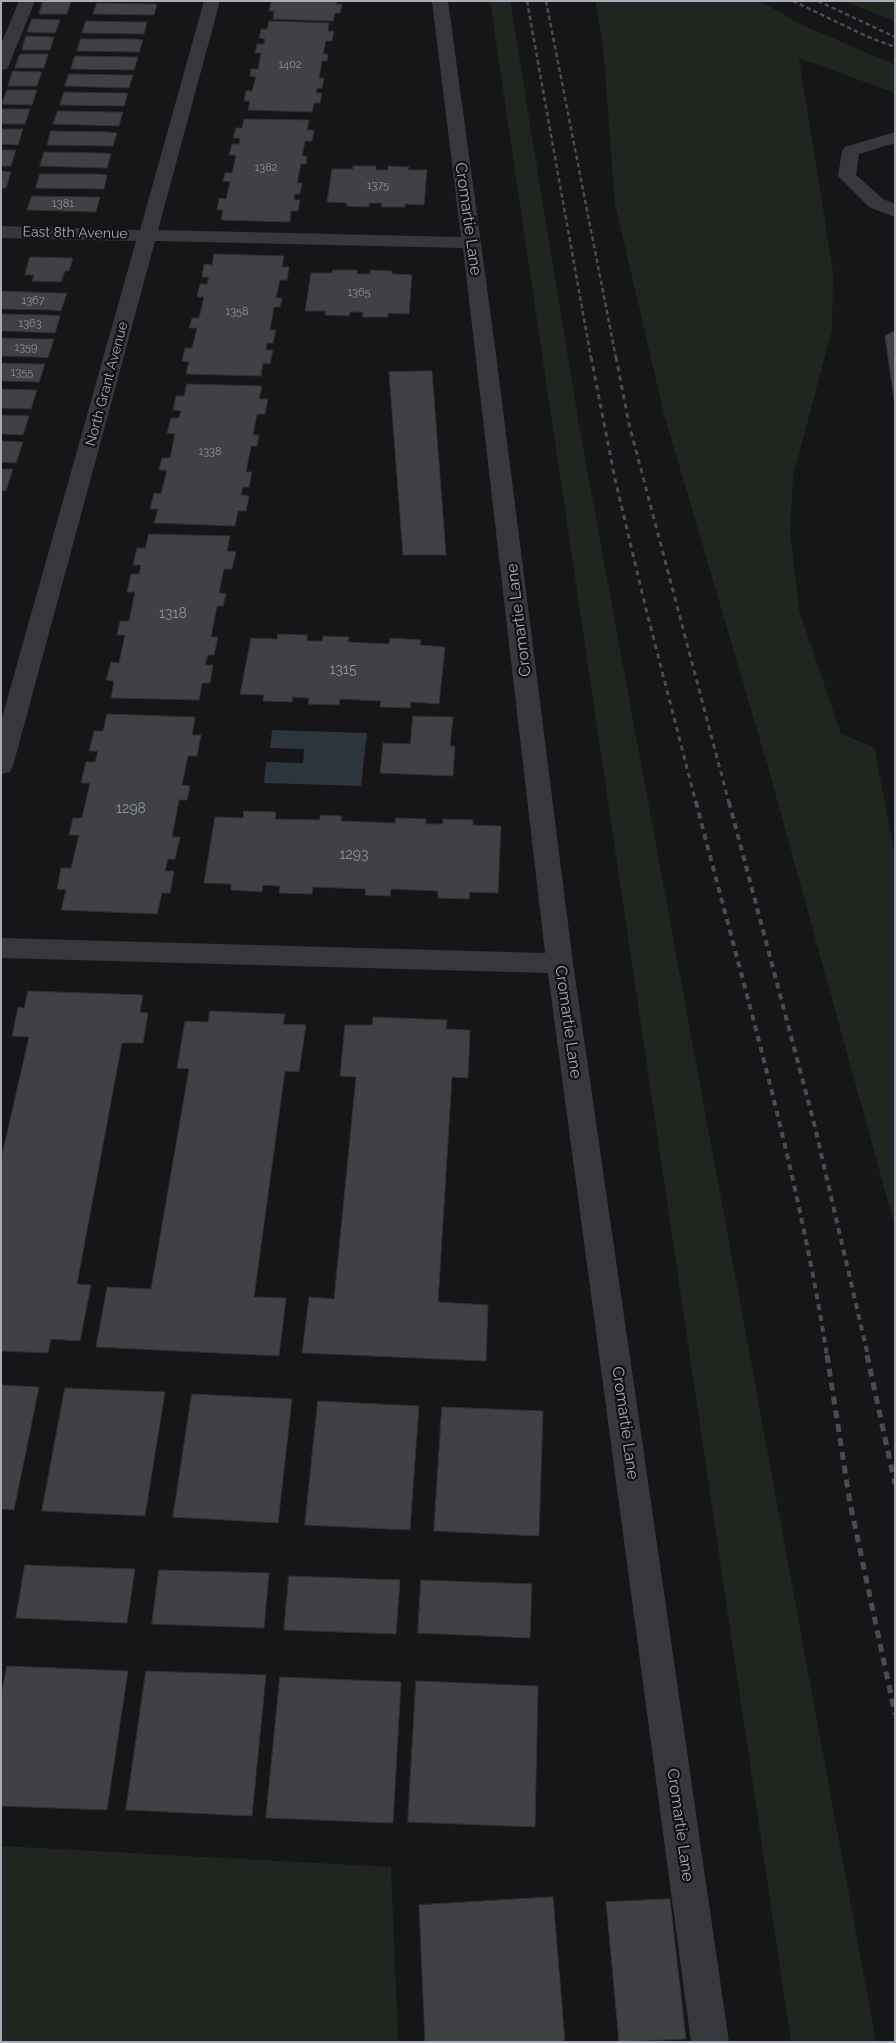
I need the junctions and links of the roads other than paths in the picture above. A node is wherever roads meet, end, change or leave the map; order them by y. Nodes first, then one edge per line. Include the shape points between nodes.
1 (27, 1) edge
2 (212, 1) edge
3 (440, 1) edge
4 (6, 44) edge
5 (1, 65) edge
6 (895, 137) edge
7 (895, 211) edge
8 (1, 232) edge
9 (148, 235) junction
10 (472, 243) junction
11 (1, 766) edge
12 (1, 948) edge
13 (560, 963) junction
14 (710, 2042) edge

1 - 4 street
2 - 9 street, North Grant Avenue
3 - 10 street, Cromartie Lane
4 - 5 street
6 - 7 street via 851,150 847,176 876,203
8 - 9 street, East 8th Avenue
9 - 10 street, East 8th Avenue
9 - 11 street, North Grant Avenue
10 - 13 street, Cromartie Lane
12 - 13 street
13 - 14 street, Cromartie Lane

